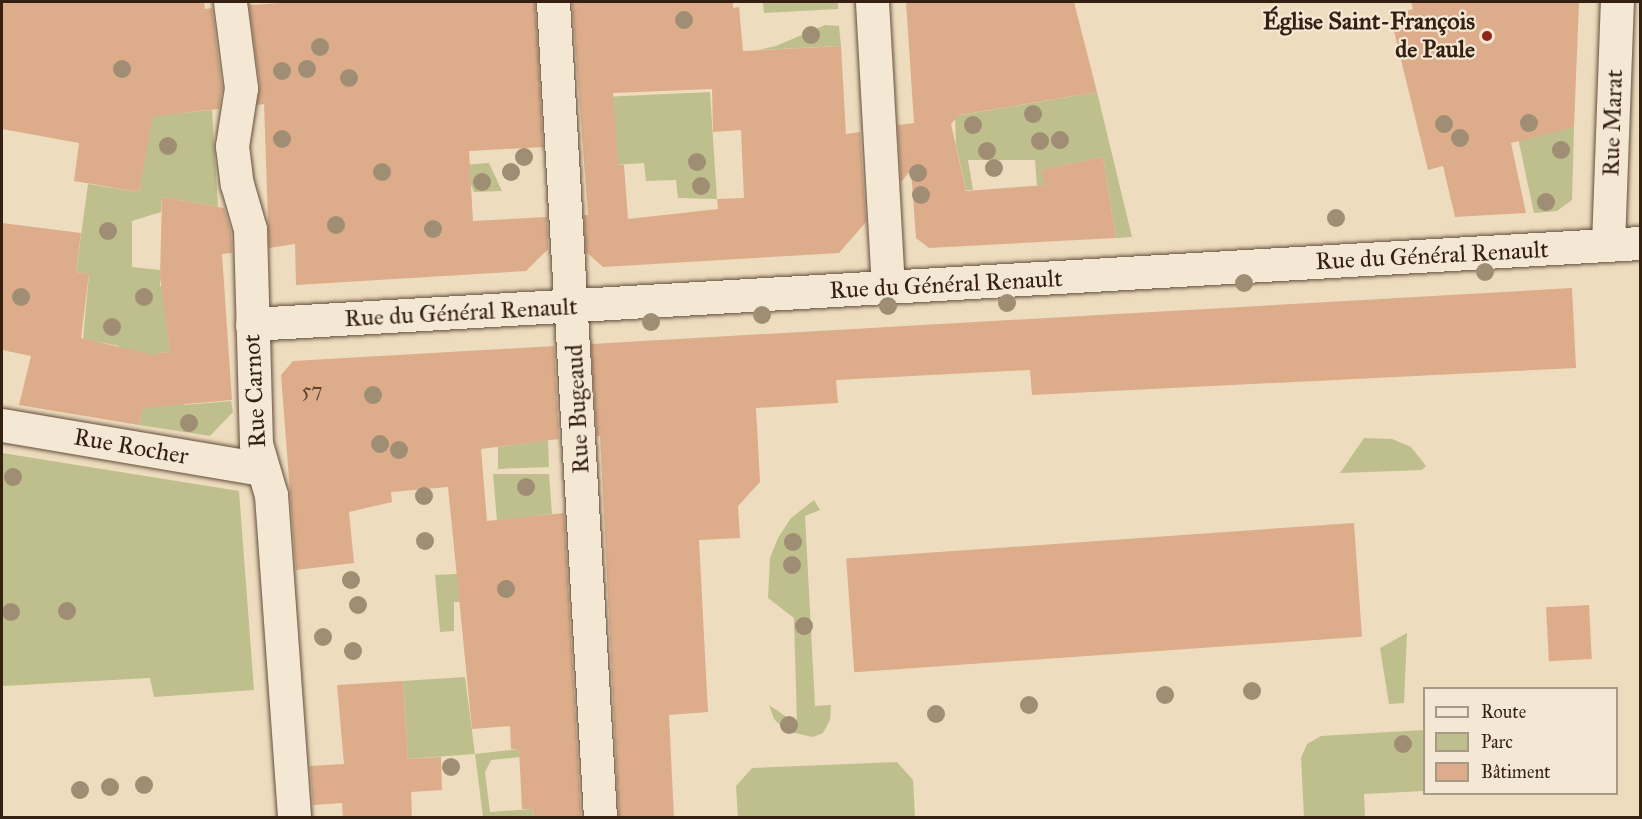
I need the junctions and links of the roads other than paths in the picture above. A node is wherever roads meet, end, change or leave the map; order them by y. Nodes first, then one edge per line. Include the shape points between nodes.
1 (230, 2) edge
2 (553, 2) edge
3 (872, 2) edge
4 (1617, 2) edge
5 (1641, 243) edge
6 (1608, 244) junction
7 (888, 288) junction
8 (571, 308) junction
9 (252, 324) junction
10 (2, 425) edge
11 (261, 469) junction
12 (294, 818) edge
13 (600, 818) edge

1 - 9 street, Rue Carnot via 241,88 232,146 237,184 250,229
2 - 8 street, Rue Bugeaud
3 - 7 street
4 - 6 street, Rue Marat
5 - 6 street, Rue du Général Renault
6 - 7 street, Rue du Général Renault
7 - 8 street, Rue du Général Renault
8 - 9 street, Rue du Général Renault
8 - 13 street, Rue Bugeaud
9 - 11 street, Rue Carnot via 255,444
10 - 11 street, Rue Rocher
11 - 12 street, Rue Carnot via 271,495

